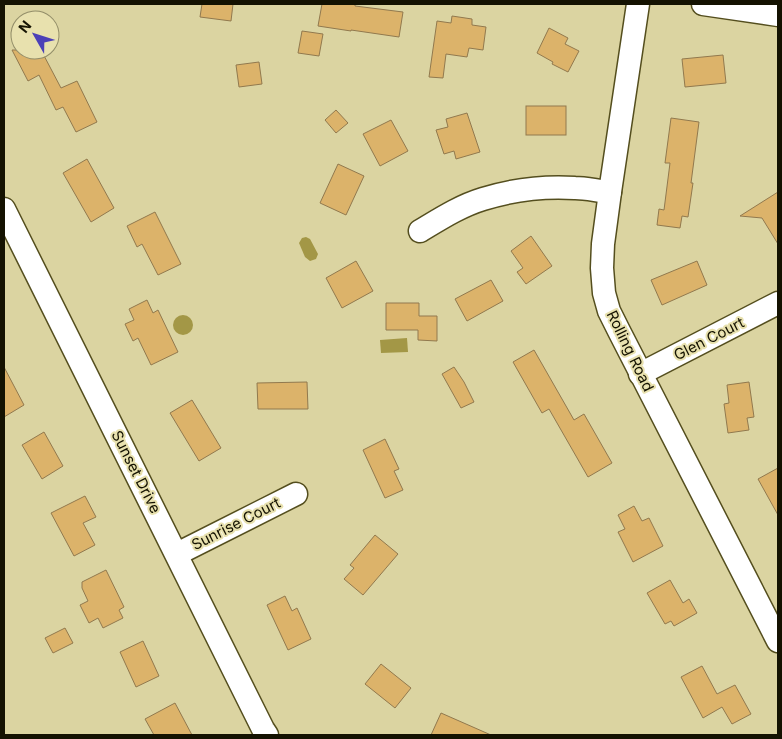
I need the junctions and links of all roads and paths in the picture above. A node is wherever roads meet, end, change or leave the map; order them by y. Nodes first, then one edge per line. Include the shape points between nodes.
1 (638, 4) edge
2 (703, 4) edge
3 (778, 15) edge
4 (610, 192) junction
5 (4, 209) edge
6 (420, 231) dead end
7 (778, 303) edge
8 (640, 374) junction
9 (296, 494) dead end
10 (177, 554) junction
11 (778, 641) edge
12 (267, 735) edge

1 - 4 street, Rolling Road
2 - 3 street
4 - 6 street via 550,188 508,193 454,211
4 - 8 street, Rolling Road via 603,244 604,293 609,311
5 - 10 street, Sunset Drive
7 - 8 street, Glen Court
8 - 11 street, Rolling Road
9 - 10 street, Sunrise Court
10 - 12 street, Sunset Drive

